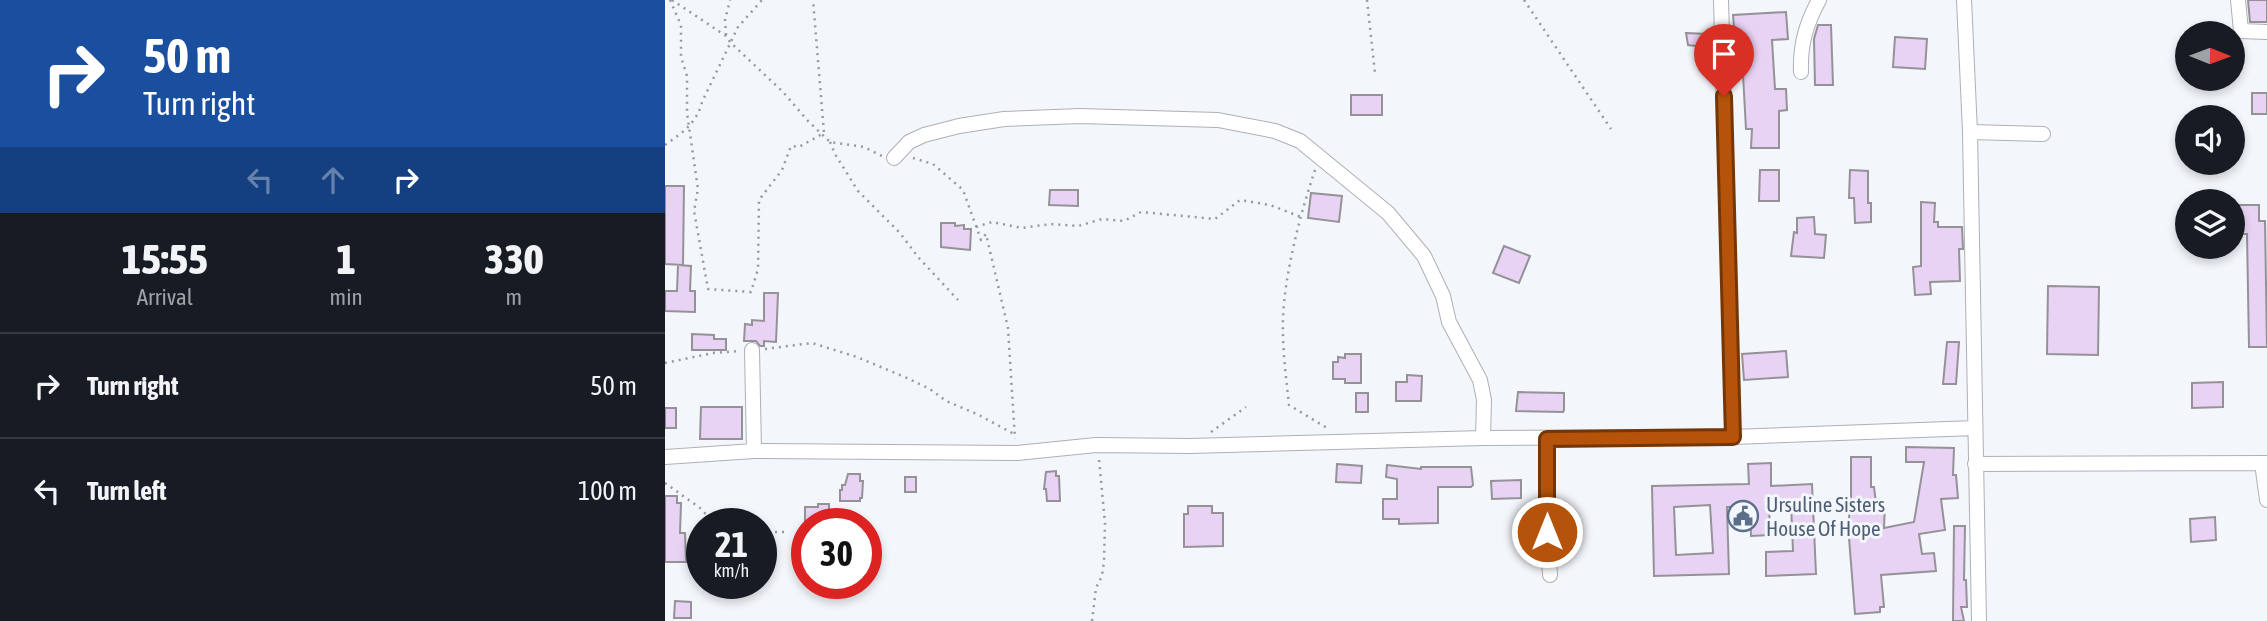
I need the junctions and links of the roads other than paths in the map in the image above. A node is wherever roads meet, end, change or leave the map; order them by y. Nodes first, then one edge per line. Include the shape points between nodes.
1 (1721, 0) edge
2 (1819, 0) edge
3 (1964, 0) edge
4 (2238, 0) edge
5 (2267, 32) edge
6 (1801, 72) dead end
7 (1969, 132) junction
8 (2043, 134) dead end
9 (894, 158) road end
10 (752, 350) road end
11 (1975, 428) junction
12 (1733, 437) junction
13 (1483, 438) junction
14 (1547, 439) junction
15 (754, 451) junction
16 (665, 457) edge
17 (2265, 463) edge
18 (1975, 464) junction
19 (2267, 500) edge
20 (1550, 575) dead end
21 (1979, 621) edge

1 - 12 street
2 - 6 street via 1803,34
3 - 7 street
4 - 5 street via 2241,31
7 - 8 street
7 - 11 street
9 - 13 street via 909,142 959,126 1004,119 1218,120 1300,141 1388,213 1424,256 1443,296 1449,322 1480,380
10 - 15 street
11 - 12 street
11 - 18 street
12 - 14 street
13 - 14 street
13 - 15 street via 1096,446 1017,453
14 - 20 street
15 - 16 street
17 - 18 street
17 - 19 street
18 - 21 street

